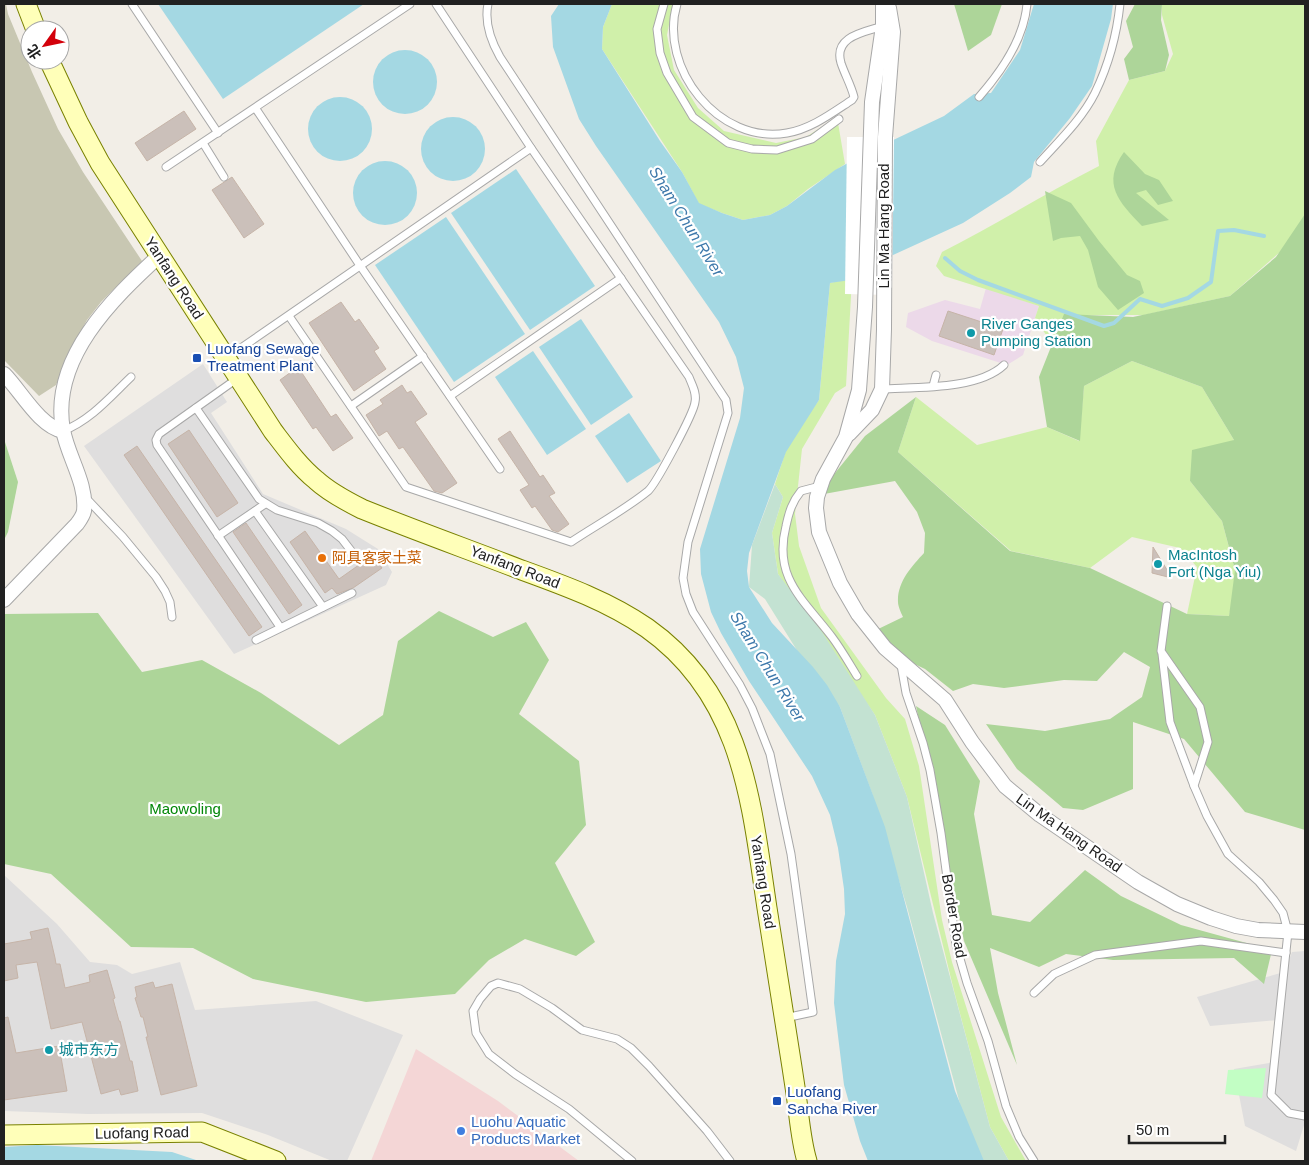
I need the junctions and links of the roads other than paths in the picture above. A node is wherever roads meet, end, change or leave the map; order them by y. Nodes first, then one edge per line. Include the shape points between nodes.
1 (26, 4) edge
2 (132, 4) edge
3 (410, 4) edge
4 (436, 4) edge
5 (488, 4) edge
6 (664, 4) edge
7 (677, 4) edge
8 (883, 4) edge
9 (889, 4) edge
10 (1027, 4) edge
11 (1120, 4) edge
12 (32, 20) edge
13 (888, 24) junction
14 (54, 70) edge
15 (979, 97) dead end
16 (256, 109) junction
17 (840, 119) dead end
18 (218, 133) junction
19 (878, 137) junction
20 (203, 143) junction
21 (532, 148) junction
22 (1040, 162) dead end
23 (166, 167) dead end
24 (224, 176) dead end
25 (160, 255) junction
26 (361, 266) junction
27 (621, 278) junction
28 (289, 316) junction
29 (423, 356) junction
30 (226, 359) junction
31 (1004, 365) dead end
32 (4, 374) edge
33 (936, 375) dead end
34 (131, 377) dead end
35 (238, 378) junction
36 (933, 386) junction
37 (882, 389) junction
38 (450, 396) junction
39 (351, 406) junction
40 (196, 408) junction
41 (64, 431) junction
42 (846, 437) junction
43 (500, 469) dead end
44 (820, 486) junction
45 (84, 496) junction
46 (265, 504) junction
47 (254, 511) junction
48 (218, 536) junction
49 (352, 552) dead end
50 (352, 593) dead end
51 (4, 600) edge
52 (1167, 606) dead end
53 (323, 607) junction
54 (172, 618) dead end
55 (280, 627) junction
56 (256, 640) dead end
57 (1161, 652) junction
58 (901, 662) junction
59 (857, 676) dead end
60 (1194, 786) junction
61 (1288, 932) junction
62 (1305, 932) edge
63 (1286, 953) junction
64 (1034, 993) dead end
65 (784, 1018) junction
66 (1305, 1116) edge
67 (4, 1135) edge
68 (276, 1161) edge
69 (632, 1161) edge
70 (730, 1161) edge
71 (807, 1161) edge
72 (1034, 1161) edge

1 - 12 main road
2 - 18 lane
3 - 16 lane
4 - 21 lane
5 - 65 lane via 487,26 500,57 726,400 728,413 688,542 683,578 694,612 752,708 770,754 780,794 813,1012
6 - 17 lane via 657,29 667,73 693,116 728,143 752,149 777,150 812,138
7 - 13 lane via 674,46 687,78 714,112 730,123 758,133 797,131 852,100 852,90 840,61 841,47 858,34
8 - 13 street, Lin Ma Hang Road
9 - 13 street, Lin Ma Hang Road
10 - 15 lane via 1016,44 996,78
11 - 22 lane via 1110,55 1094,93 1069,130
13 - 19 street, Lin Ma Hang Road via 872,102
14 - 25 main road, Yanfang Road via 100,163
16 - 18 lane
16 - 26 lane
18 - 20 lane
19 - 37 street, Lin Ma Hang Road via 884,295
19 - 42 street, Lin Ma Hang Road via 859,390
20 - 23 lane
20 - 24 lane
21 - 26 lane
21 - 27 lane
25 - 30 main road, Yanfang Road
25 - 41 street via 101,314 82,342 62,397
26 - 28 lane
26 - 29 lane
27 - 38 lane
27 - 39 lane via 688,377 696,400 688,422 650,489 571,542 406,487
28 - 30 lane
28 - 39 lane
29 - 38 lane
29 - 39 lane
30 - 35 main road, Yanfang Road
31 - 36 lane via 987,377
32 - 41 street via 48,425
33 - 36 lane
34 - 41 lane via 88,419
35 - 40 lane
35 - 65 main road, Yanfang Road via 295,459 316,481 338,496 369,512 590,596 647,628 690,668 713,700 741,762 755,826
36 - 37 lane
37 - 42 street, Lin Ma Hang Road via 872,410
38 - 43 lane
40 - 46 lane via 248,486
40 - 48 lane via 158,434 157,446
41 - 45 street
42 - 44 street, Lin Ma Hang Road
44 - 58 street, Lin Ma Hang Road via 816,508 818,524 840,583 870,631
44 - 59 lane via 800,491 790,508 782,541 785,571 790,583 834,639
45 - 51 street via 84,513 77,524
45 - 54 lane via 156,578 170,602
46 - 47 lane
46 - 49 lane via 332,531
47 - 48 lane
47 - 53 lane
48 - 55 lane
50 - 53 lane
52 - 57 lane
53 - 55 lane
55 - 56 lane
57 - 60 lane via 1170,722
57 - 60 lane via 1203,717 1208,742
58 - 61 street, Lin Ma Hang Road via 946,700 1005,786 1058,829 1176,904 1236,926
58 - 72 lane, Border Road via 906,693 930,770 942,833 956,945 1006,1106
60 - 61 lane via 1228,854 1274,900 1283,913
61 - 62 street, Lin Ma Hang Road
61 - 63 lane
63 - 64 lane via 1201,940 1095,955 1054,974
63 - 66 lane via 1271,1095 1289,1112
65 - 71 main road, Yanfang Road
67 - 68 main road, Luofang Road via 202,1132
69 - 70 lane via 569,1109 489,1054 476,1034 473,1011 491,986 498,983 520,988 582,1030 616,1039 630,1048 706,1130

